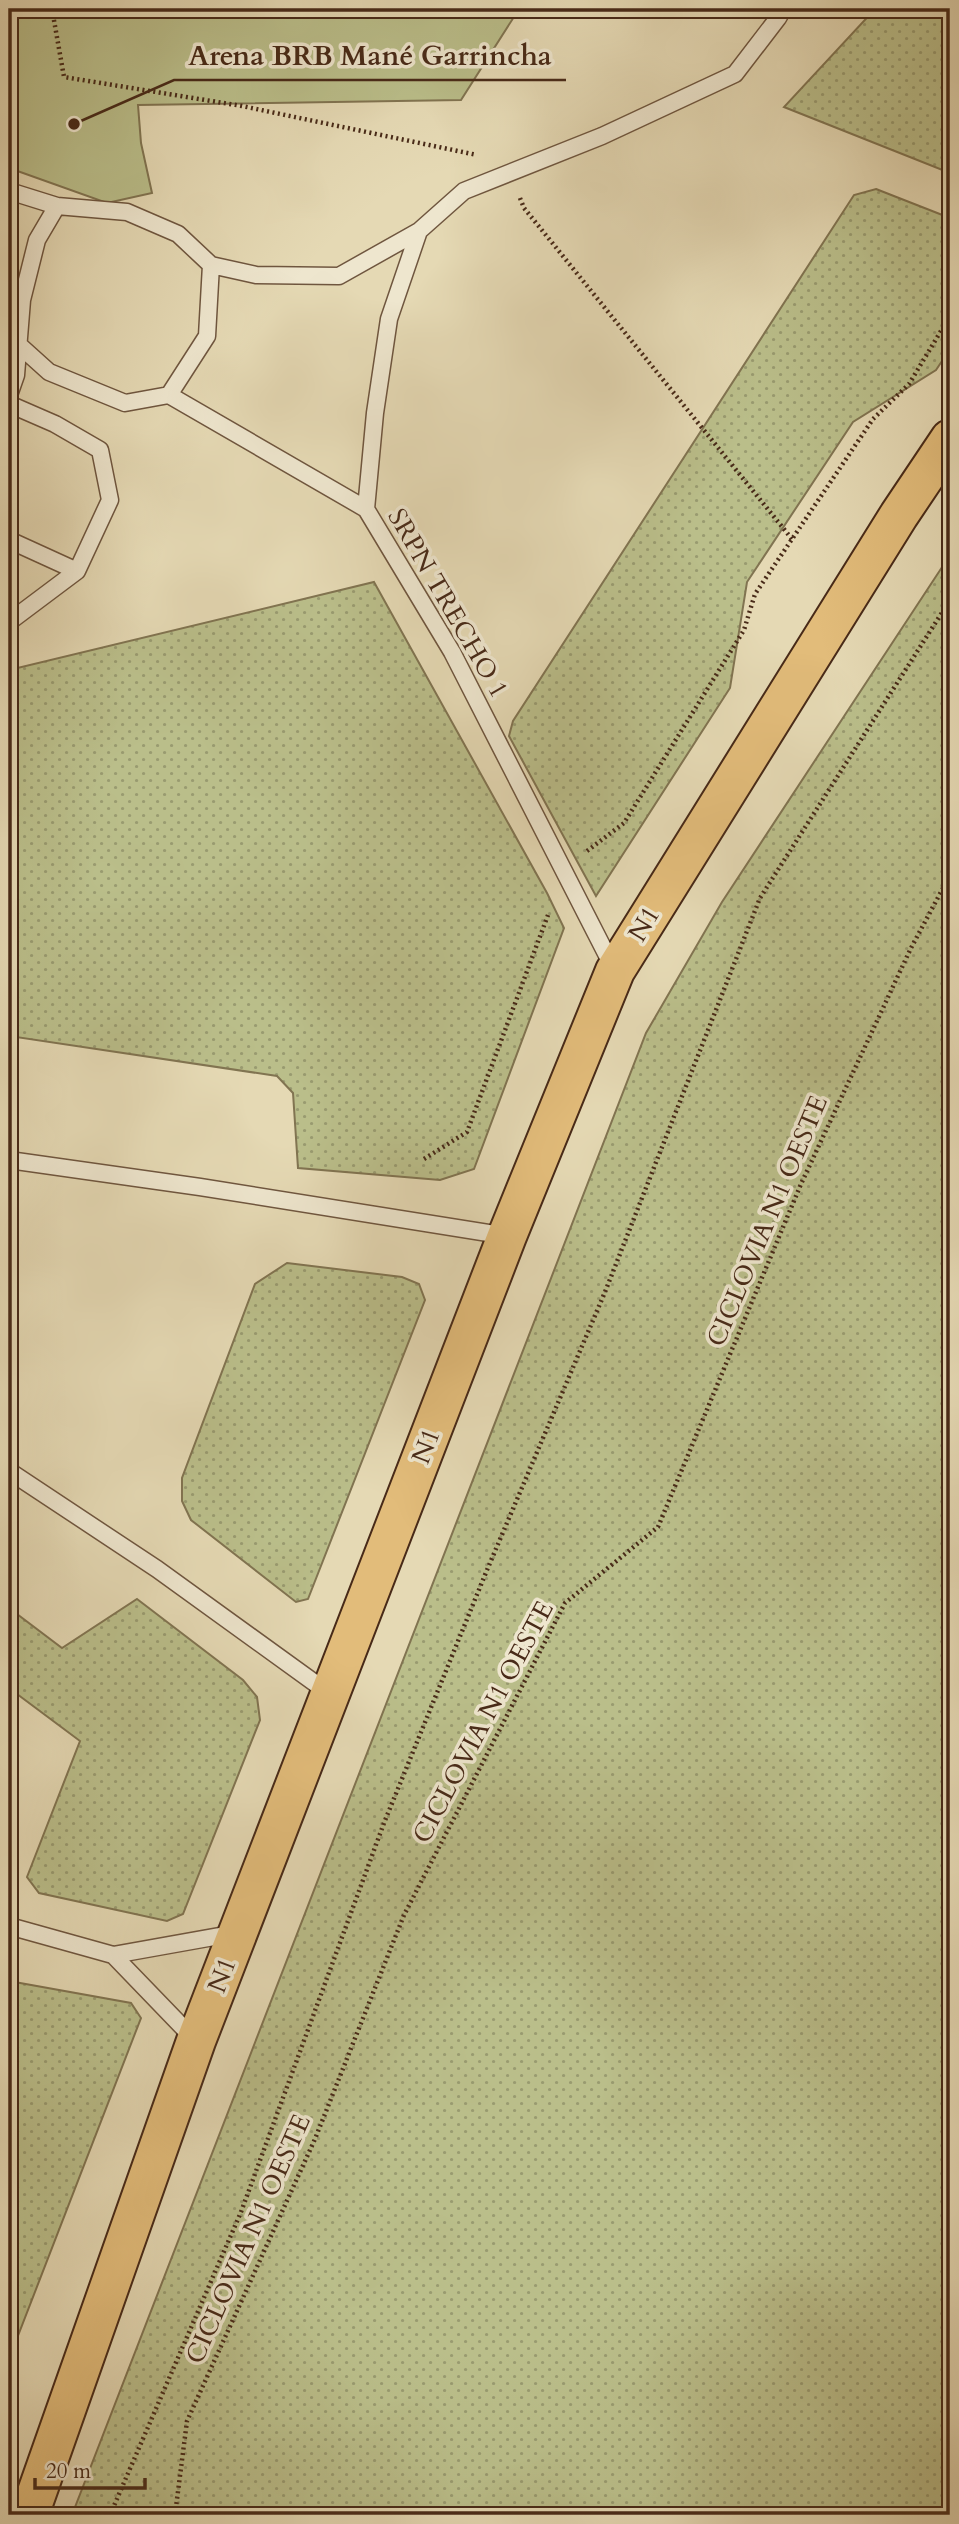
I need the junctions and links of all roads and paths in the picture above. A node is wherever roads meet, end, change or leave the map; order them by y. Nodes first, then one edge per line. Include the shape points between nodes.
1 (783, 9) edge
2 (9, 191) edge
3 (57, 206) junction
4 (419, 231) junction
5 (211, 265) junction
6 (950, 316) edge
7 (14, 343) edge
8 (9, 394) edge
9 (169, 395) junction
10 (9, 404) edge
11 (950, 439) edge
12 (366, 509) junction
13 (9, 540) edge
14 (77, 571) junction
15 (950, 600) edge
16 (9, 622) edge
17 (587, 851) dead end
18 (950, 875) edge
19 (548, 915) dead end
20 (615, 971) junction
21 (424, 1159) dead end
22 (9, 1160) edge
23 (507, 1236) junction
24 (9, 1471) edge
25 (330, 1694) junction
26 (9, 1926) edge
27 (239, 1933) junction
28 (113, 1955) junction
29 (196, 2040) junction
30 (29, 2515) edge
31 (110, 2515) edge
32 (175, 2515) edge

1 - 4 lane via 735,74 602,136 464,191
2 - 3 lane
3 - 5 lane via 127,212 178,234
3 - 7 lane via 37,240
4 - 5 lane via 339,276 256,275
4 - 12 lane via 388,320
5 - 9 lane via 207,336
6 - 17 path via 909,384 873,419 755,594 744,630 624,823
7 - 8 lane via 16,375
7 - 9 lane via 49,372 125,403
9 - 12 lane, SRPN TRECHO 1
10 - 14 lane via 100,450 110,500
11 - 20 highway, N1
12 - 20 lane, SRPN TRECHO 1 via 452,652
13 - 14 lane
14 - 16 lane
15 - 31 path via 760,898 605,1292 384,1823 241,2212
18 - 32 path, CICLOVIA N1 OESTE via 801,1184 658,1527 565,1603 404,1915 315,2139 187,2421
19 - 21 path via 467,1132
20 - 23 highway, N1
22 - 23 lane
23 - 25 highway, N1
24 - 25 lane via 157,1569
25 - 27 highway, N1
26 - 28 lane
27 - 28 lane
27 - 29 highway, N1
28 - 29 lane
29 - 30 highway, N1

